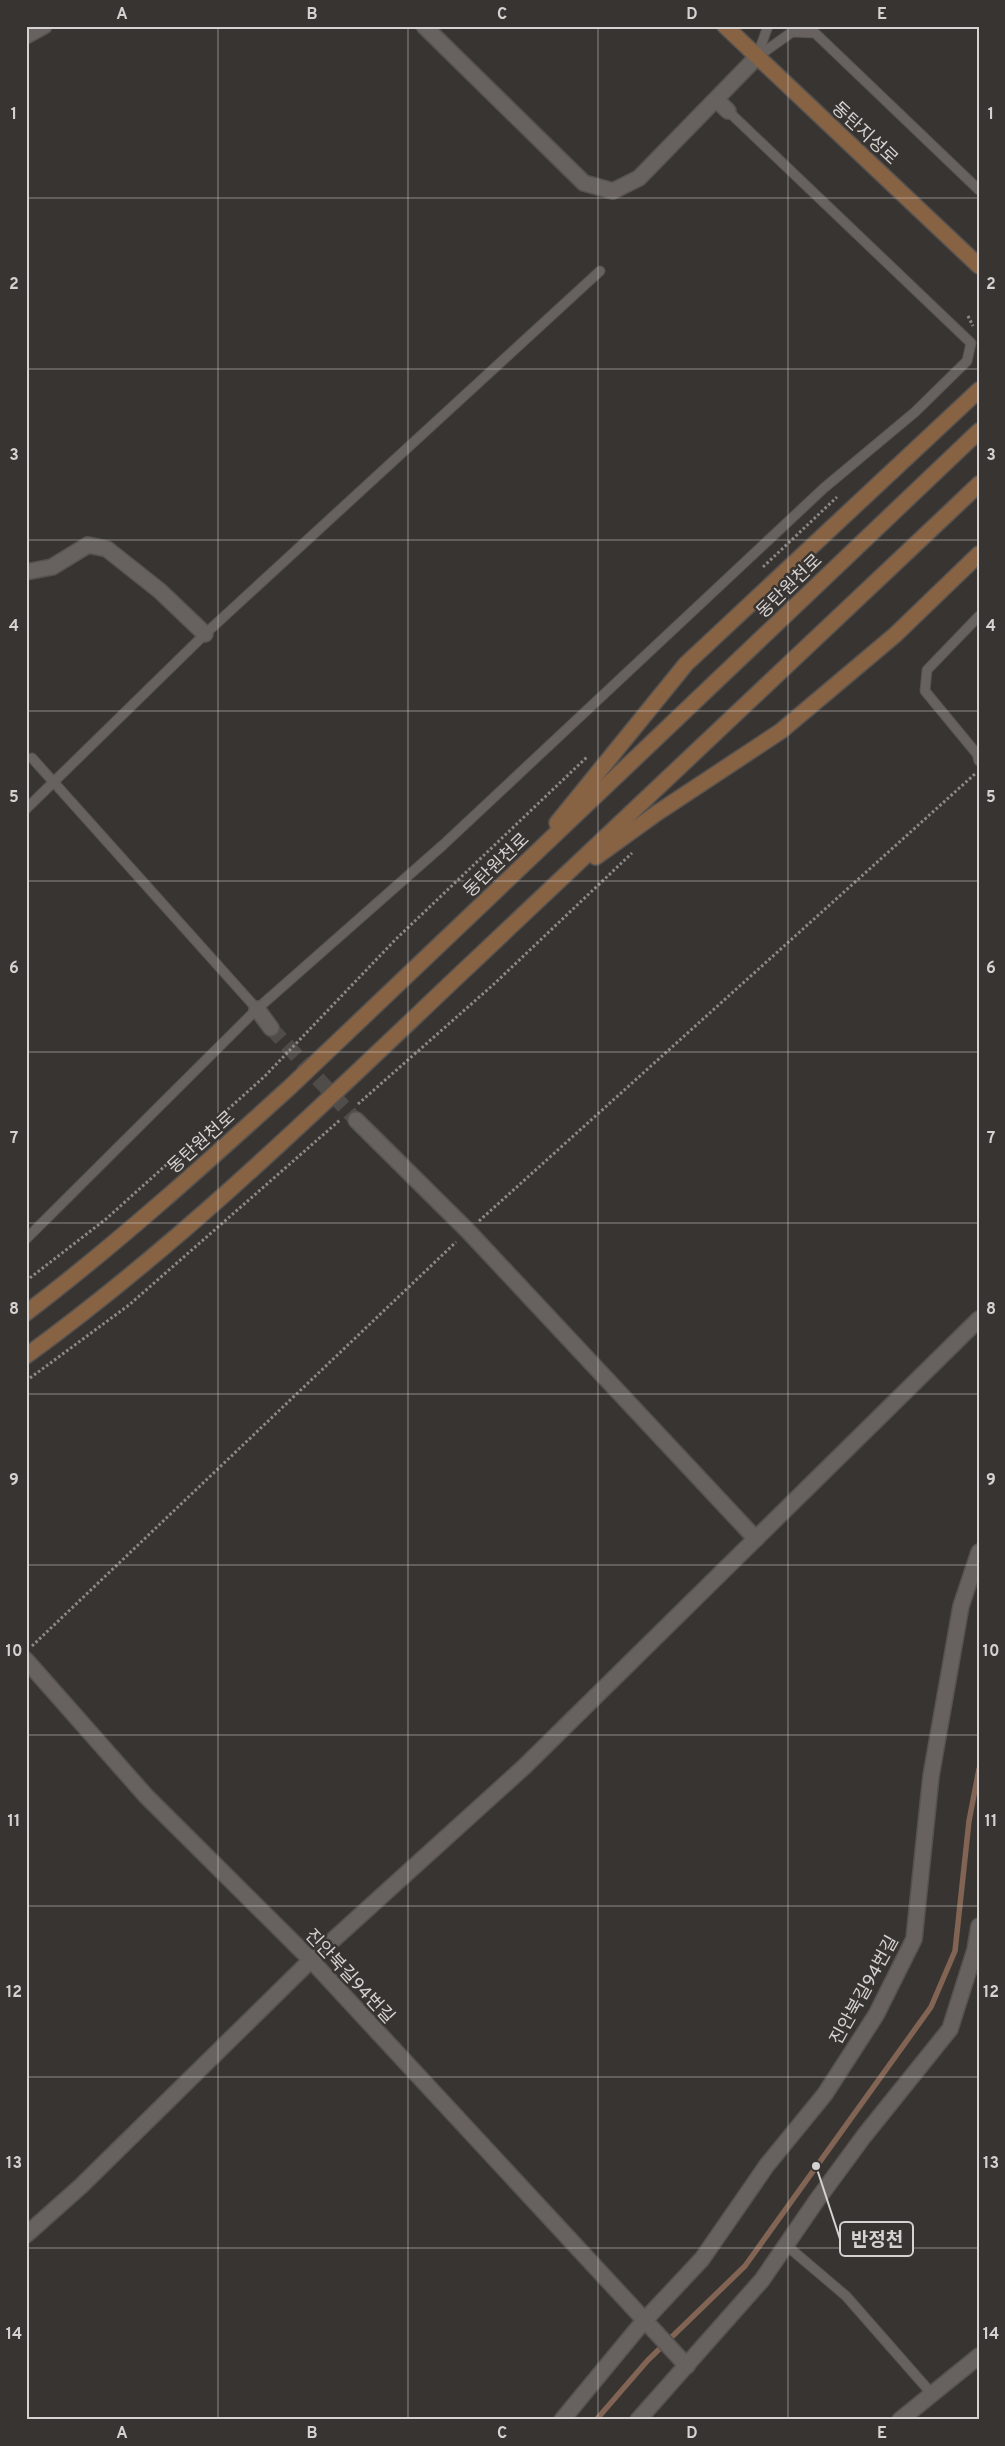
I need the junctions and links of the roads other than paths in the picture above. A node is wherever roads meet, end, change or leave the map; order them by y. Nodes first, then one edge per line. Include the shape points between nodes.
1 (44, 26) edge
2 (424, 26) edge
3 (725, 26) edge
4 (768, 26) edge
5 (26, 36) edge
6 (757, 57) junction
7 (717, 100) junction
8 (728, 111) joint
9 (979, 190) edge
10 (979, 266) edge
11 (600, 271) dead end
12 (979, 384) edge
13 (979, 390) edge
14 (962, 404) junction
15 (979, 431) edge
16 (979, 484) edge
17 (979, 554) edge
18 (26, 572) edge
19 (979, 616) edge
20 (205, 634) junction
21 (32, 758) dead end
22 (979, 761) edge
23 (55, 782) junction
24 (26, 809) edge
25 (522, 866) junction
26 (548, 892) junction
27 (257, 1009) junction
28 (271, 1028) tunnel mouth
29 (352, 1114) tunnel mouth
30 (26, 1239) edge
31 (26, 1313) edge
32 (979, 1319) edge
33 (26, 1356) edge
34 (756, 1539) junction
35 (979, 1552) edge
36 (26, 1660) edge
37 (979, 1926) edge
38 (311, 1960) junction
39 (26, 2235) edge
40 (786, 2245) junction
41 (643, 2322) junction
42 (979, 2356) edge
43 (684, 2363) junction
44 (932, 2394) junction
45 (562, 2420) edge
46 (638, 2420) edge
47 (900, 2420) edge

1 - 5 street
2 - 7 street via 584,182 613,191 639,178
3 - 6 main road, 동탄지성로
4 - 6 lane
6 - 7 street
6 - 9 lane via 792,32 815,33
6 - 10 main road, 동탄지성로
7 - 8 street
8 - 27 lane via 971,343 967,361 915,412 824,488 443,845
11 - 20 lane
12 - 14 main road
13 - 14 main road
14 - 25 main road via 686,664
15 - 25 main road, 동탄원천로
16 - 26 main road
17 - 26 main road via 895,635 781,731 657,813
18 - 20 street via 52,567 88,545 106,549 160,591
19 - 22 lane via 928,670 925,691 977,754
20 - 23 lane
21 - 23 lane
23 - 24 lane
23 - 27 lane
25 - 31 main road, 동탄원천로 via 188,1181
26 - 33 main road via 185,1231
27 - 28 street
27 - 30 lane
29 - 34 street via 468,1231
32 - 34 street
34 - 38 street via 524,1767
35 - 41 street, 진안북길94번길 via 961,1606 931,1776 914,1939 876,2015 825,2094 767,2165 702,2259
36 - 38 street, 진안북길94번길 via 146,1796
37 - 40 street via 975,1950 950,2029 864,2136
38 - 39 street via 81,2186
38 - 41 street, 진안북길94번길
40 - 43 street via 762,2280
40 - 44 lane via 846,2296
41 - 43 street, 진안북길94번길
41 - 45 street, 진안북길94번길
42 - 44 street
43 - 46 street
44 - 47 street

